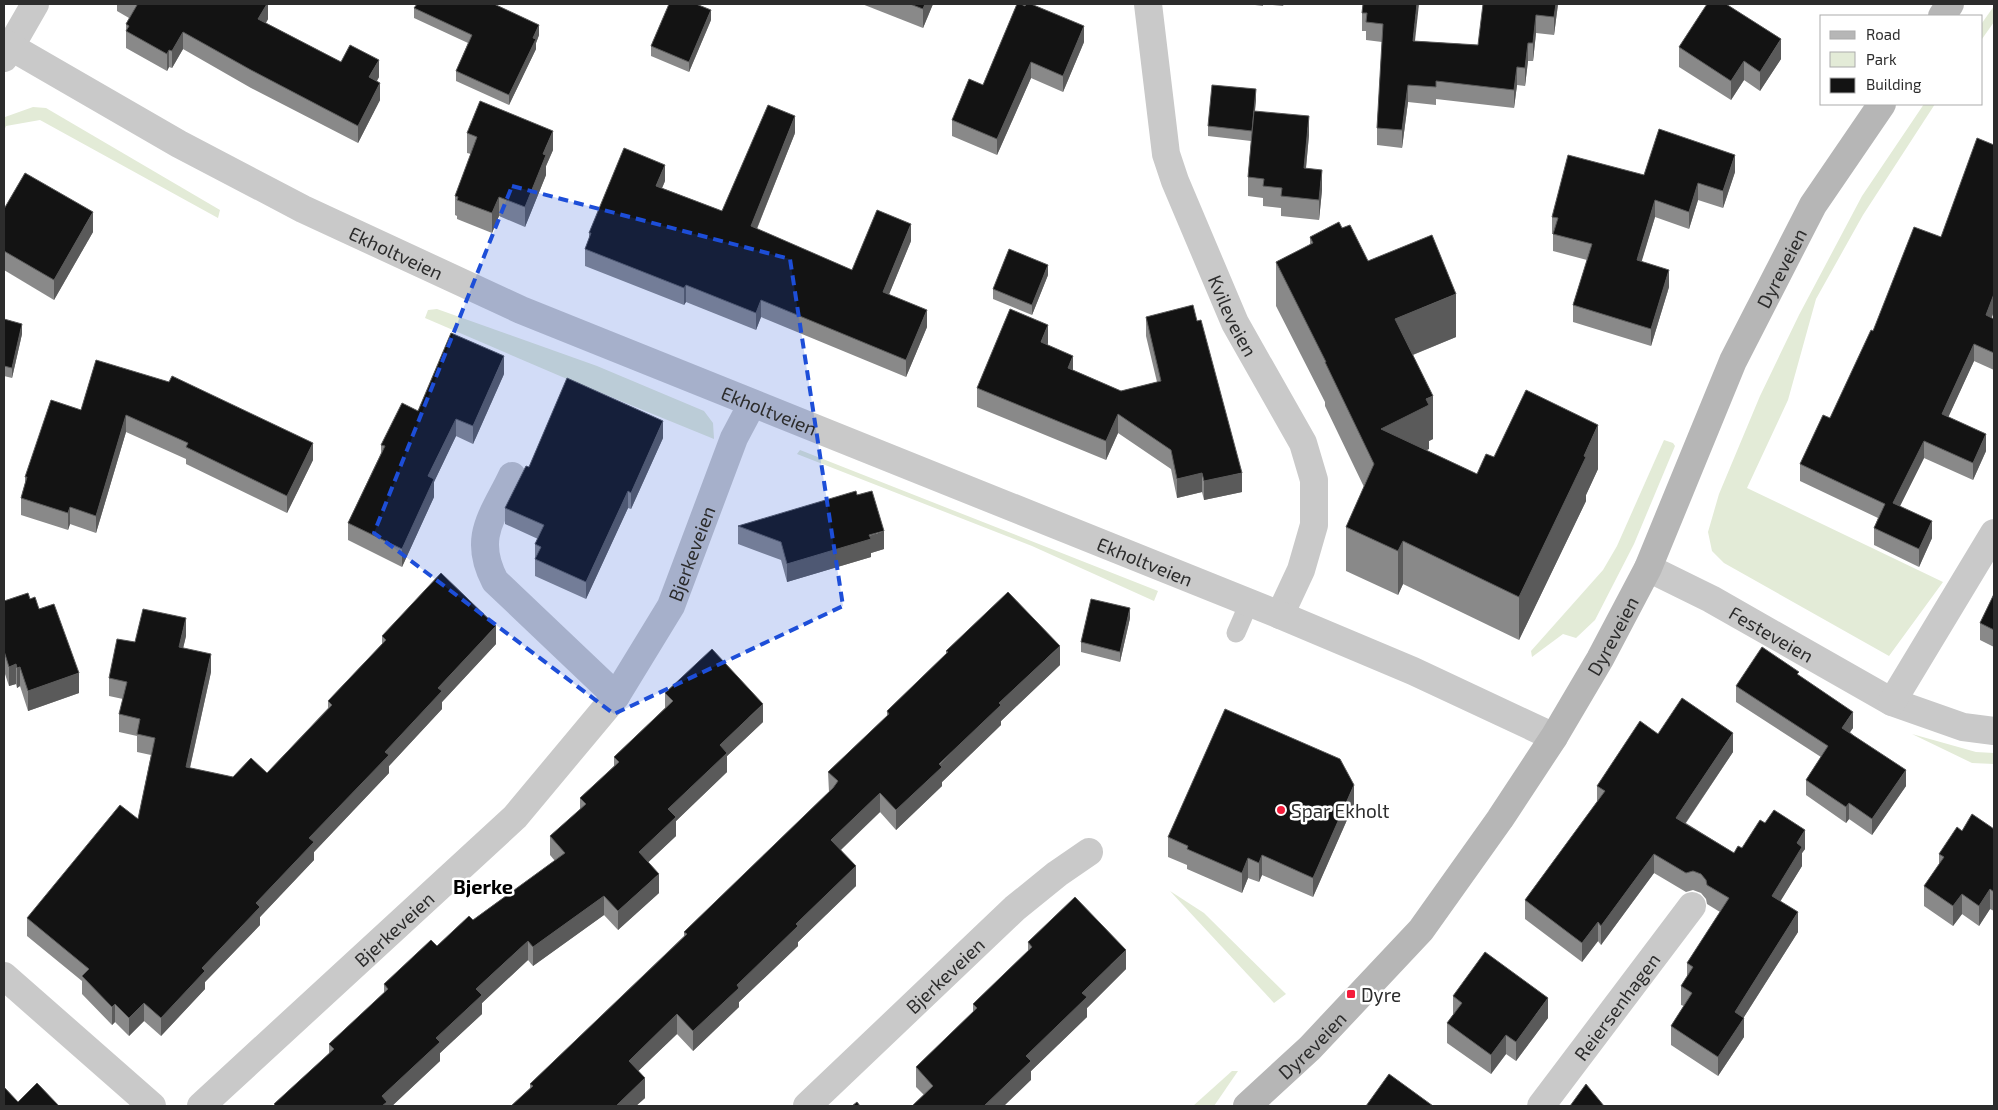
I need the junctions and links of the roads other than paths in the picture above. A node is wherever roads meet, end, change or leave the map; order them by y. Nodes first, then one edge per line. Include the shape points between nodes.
1 (35, 4) edge
2 (1148, 4) edge
3 (1950, 4) edge
4 (1943, 15) edge
5 (6, 49) edge
6 (1881, 105) edge
7 (752, 404) junction
8 (512, 476) dead end
9 (1994, 533) edge
10 (1648, 568) junction
11 (1249, 603) junction
12 (1280, 615) junction
13 (1236, 633) dead end
14 (616, 696) junction
15 (1892, 702) junction
16 (1994, 731) edge
17 (1554, 737) junction
18 (1089, 852) dead end
19 (1692, 906) dead end
20 (4, 976) edge
21 (152, 1106) edge
22 (201, 1106) edge
23 (806, 1106) edge
24 (1247, 1106) edge
25 (1541, 1106) edge

1 - 5 street
2 - 12 street, Kvileveien via 1166,154 1175,181 1235,323 1303,443 1314,480 1314,525 1301,570
3 - 4 main road
5 - 7 street, Ekholtveien via 303,209 521,310
6 - 10 main road, Dyreveien via 1812,205 1733,361
7 - 11 street, Ekholtveien
7 - 14 street, Bjerkeveien via 734,438 670,606
8 - 14 street via 486,530 484,548 487,565 496,581
9 - 15 street
10 - 15 street, Festeveien via 1711,599
10 - 17 main road, Dyreveien
11 - 12 street, Ekholtveien
11 - 13 lane
12 - 17 street, Ekholtveien via 1413,671
14 - 22 street, Bjerkeveien via 515,817
15 - 16 street, Festeveien via 1963,727
17 - 24 main road, Dyreveien via 1421,930 1310,1048
18 - 23 street, Bjerkeveien via 1015,908
19 - 25 street, Reiersenhagen
20 - 21 street

